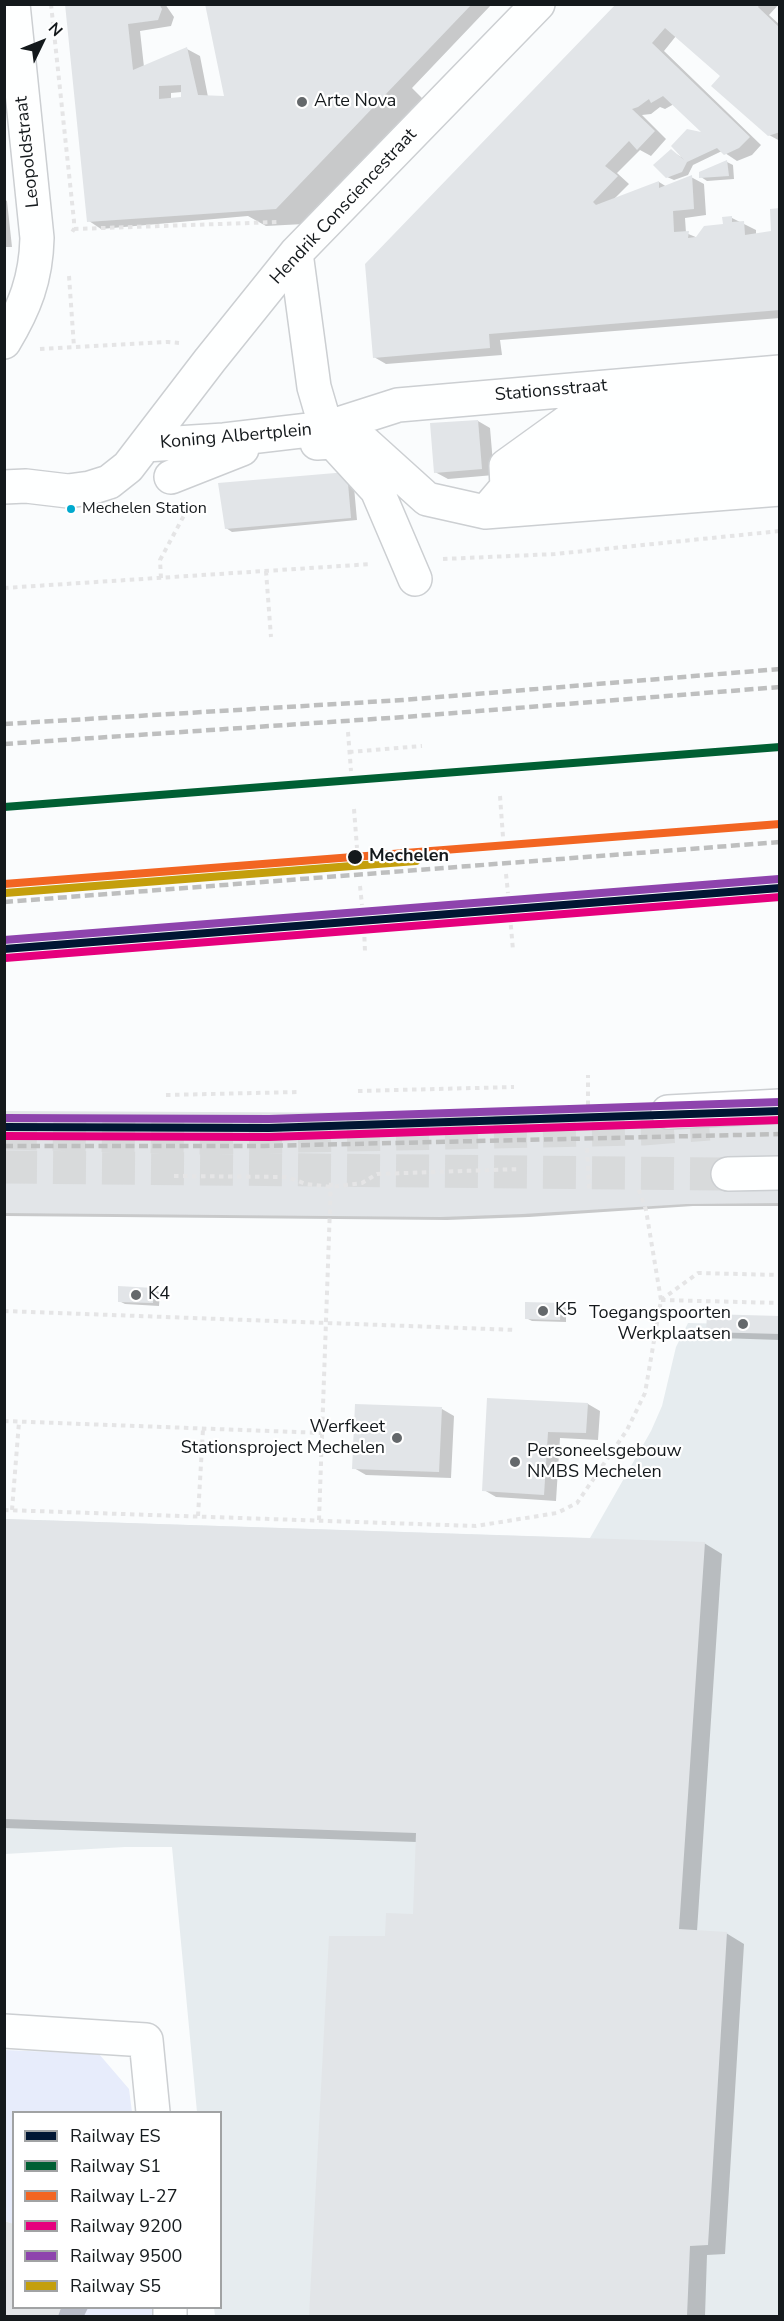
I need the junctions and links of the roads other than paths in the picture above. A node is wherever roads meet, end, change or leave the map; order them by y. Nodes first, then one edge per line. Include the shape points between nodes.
1 (13, 4) edge
2 (538, 4) edge
3 (296, 254) junction
4 (4, 342) edge
5 (720, 377) junction
6 (777, 381) edge
7 (669, 382) junction
8 (617, 386) junction
9 (326, 428) junction
10 (780, 431) edge
11 (154, 433) junction
12 (780, 462) edge
13 (171, 477) dead end
14 (4, 487) edge
15 (780, 489) edge
16 (736, 492) junction
17 (686, 496) junction
18 (635, 500) junction
19 (585, 504) junction
20 (535, 508) junction
21 (485, 512) junction
22 (412, 570) road end
23 (780, 1106) edge
24 (668, 1112) dead end
25 (780, 1173) edge
26 (728, 1174) tunnel mouth
27 (4, 2031) edge
28 (153, 2111) edge

1 - 4 main road, Leopoldstraat via 36,228 36,264 23,307
2 - 3 main road, Hendrik Consciencestraat
3 - 9 main road, Koning Albertplein via 314,387
3 - 11 main road, Hendrik Consciencestraat
5 - 6 main road, Stationsstraat
5 - 7 main road, Stationsstraat
5 - 20 main road
6 - 18 main road
6 - 19 main road
7 - 8 main road, Stationsstraat
7 - 21 main road
8 - 9 main road, Stationsstraat via 398,405
8 - 21 main road via 506,466 507,487
9 - 11 main road, Koning Albertplein via 224,440
9 - 21 main road, Koning Albertplein via 365,443 428,499
10 - 17 main road
11 - 14 main road, Koning Albertplein via 128,467 109,482 69,491
12 - 16 main road
13 - 22 main road via 239,449 333,442 377,490
15 - 16 main road
16 - 17 main road
17 - 18 main road
18 - 19 main road
19 - 20 main road
20 - 21 main road
23 - 24 main road
25 - 26 main road
27 - 28 main road via 146,2040

